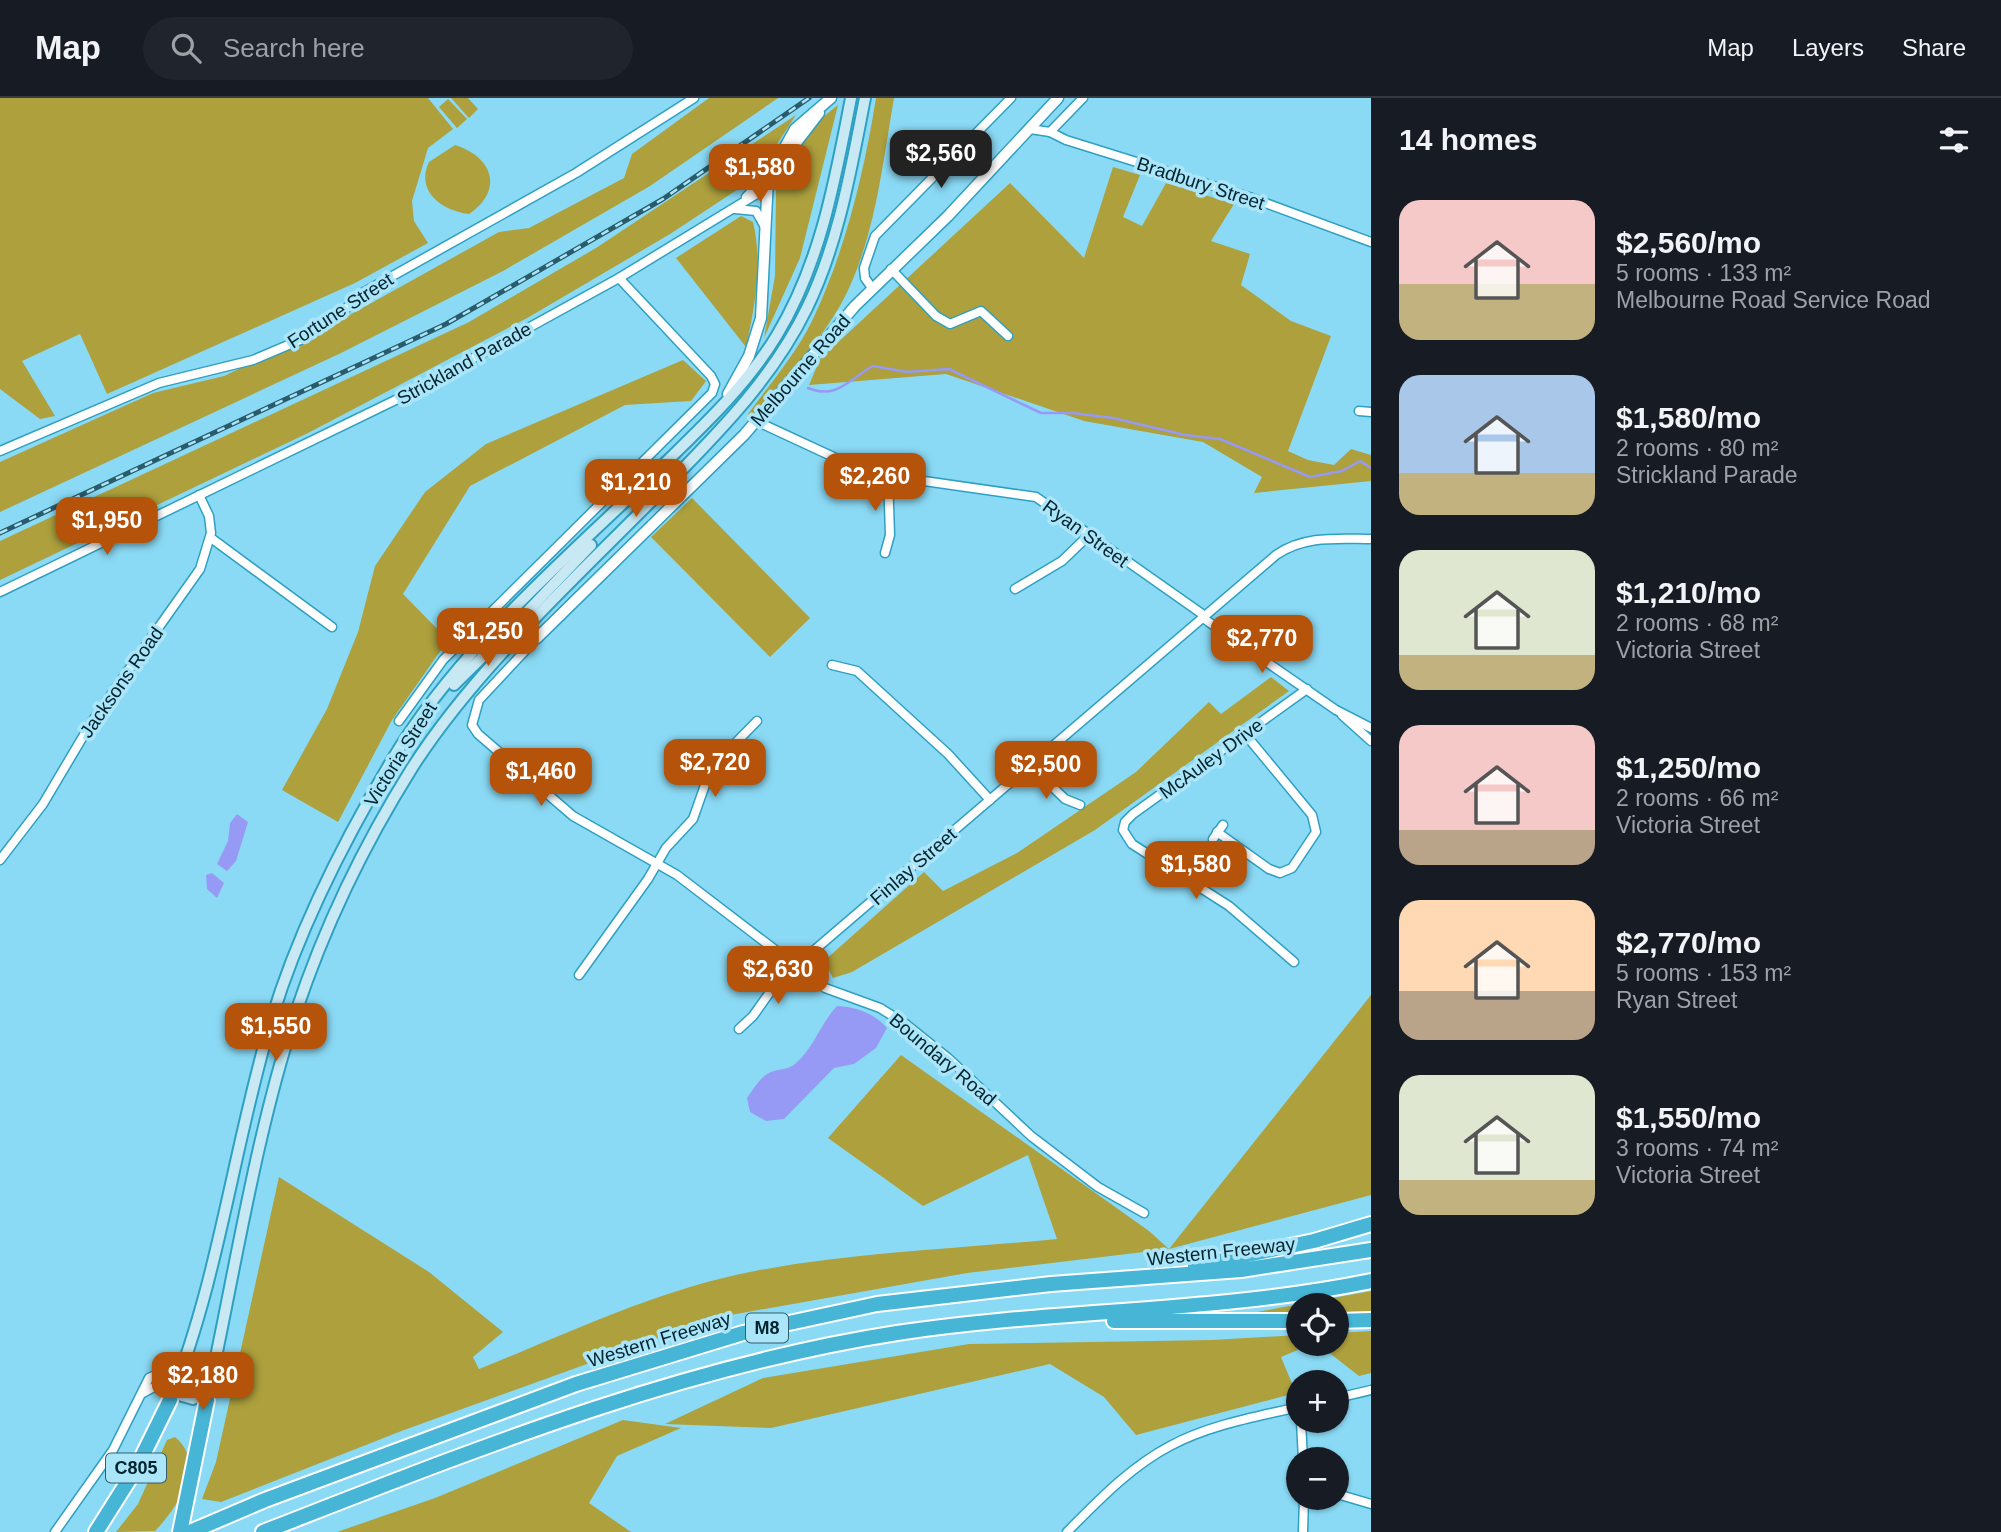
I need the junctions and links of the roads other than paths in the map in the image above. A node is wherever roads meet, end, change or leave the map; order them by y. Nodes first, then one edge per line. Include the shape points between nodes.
1 (694, 98) edge
2 (832, 98) edge
3 (851, 98) edge
4 (1011, 98) edge
5 (1058, 98) edge
6 (1083, 98) edge
7 (865, 99) edge
8 (1030, 129) junction
9 (1050, 132) junction
10 (773, 167) junction
11 (765, 189) junction
12 (729, 211) junction
13 (721, 216) junction
14 (765, 229) junction
15 (1371, 242) edge
16 (891, 269) junction
17 (619, 278) junction
18 (872, 288) junction
19 (1008, 337) dead end
20 (1359, 411) dead end
21 (1371, 412) edge
22 (713, 415) junction
23 (756, 421) junction
24 (685, 443) junction
25 (0, 451) edge
26 (888, 476) junction
27 (199, 495) junction
28 (1089, 535) junction
29 (211, 538) junction
30 (1371, 539) edge
31 (885, 554) dead end
32 (1015, 589) dead end
33 (0, 592) edge
34 (1204, 617) junction
35 (332, 626) dead end
36 (526, 631) junction
37 (537, 638) junction
38 (832, 665) dead end
39 (1307, 689) junction
40 (1336, 710) junction
41 (472, 717) joint
42 (418, 720) junction
43 (399, 721) dead end
44 (757, 721) dead end
45 (1371, 728) edge
46 (1245, 734) junction
47 (1371, 741) edge
48 (1030, 765) junction
49 (990, 800) junction
50 (1080, 805) dead end
51 (1217, 832) dead end
52 (0, 860) edge
53 (656, 862) junction
54 (1294, 961) dead end
55 (795, 963) junction
56 (579, 975) dead end
57 (739, 1028) dead end
58 (1144, 1213) dead end
59 (1371, 1224) edge
60 (1371, 1250) edge
61 (1371, 1280) edge
62 (1111, 1282) junction
63 (1028, 1317) junction
64 (1371, 1320) edge
65 (1286, 1321) edge
66 (1349, 1321) edge
67 (181, 1373) junction
68 (213, 1376) junction
69 (1371, 1390) edge
70 (140, 1395) junction
71 (1349, 1395) edge
72 (171, 1397) junction
73 (207, 1400) joint
74 (1286, 1410) edge
75 (1349, 1498) edge
76 (1371, 1504) edge
77 (1304, 1510) edge
78 (55, 1532) edge
79 (96, 1532) edge
80 (180, 1532) edge
81 (190, 1532) edge
82 (262, 1532) edge
83 (1067, 1532) edge
84 (1303, 1532) edge

1 - 25 street, Fortune Street via 576,173 364,292 299,340 253,360 159,383
2 - 10 street, Strickland Parade via 795,129
2 - 11 street, Strickland Parade via 800,135 777,177
3 - 22 main road, Victoria Street / C805 via 828,210 800,292 760,361
4 - 18 street via 875,236 864,268
5 - 8 street, Melbourne Road
6 - 9 street
7 - 36 main road, Victoria Street / C805 via 824,269 782,353 734,415
8 - 9 street, Bradbury Street
8 - 16 street, Melbourne Road
9 - 15 street, Bradbury Street
10 - 11 street, Strickland Parade
10 - 13 street, Strickland Parade via 752,192
11 - 12 street, Strickland Parade
11 - 14 street
12 - 13 street, Strickland Parade
12 - 14 street via 756,211
13 - 17 street, Strickland Parade
14 - 22 street via 765,293 757,337
16 - 18 street, Melbourne Road
16 - 19 street via 936,316 950,324 981,311
17 - 27 street, Strickland Parade via 410,393
17 - 43 street via 708,372 715,384 708,399 443,660
18 - 23 street, Melbourne Road
20 - 21 street
22 - 24 main road, Victoria Street / C805
23 - 26 street, Ryan Street via 868,473
23 - 37 street, Melbourne Road
24 - 36 main road via 530,608 523,621
24 - 42 main road, Victoria Street / C805 via 492,633
26 - 28 street, Ryan Street via 1036,497
26 - 31 street via 890,534
27 - 29 street via 210,520
27 - 33 street, Strickland Parade
28 - 32 street via 1062,561
28 - 34 street, Ryan Street
29 - 35 street
29 - 52 street, Jacksons Road via 191,584
30 - 34 street, Finlay Street via 1314,540 1285,549
34 - 39 street, Ryan Street
34 - 48 street, Finlay Street
36 - 37 street
36 - 42 main road via 518,627 509,631
36 - 68 main road, Victoria Street / C805 via 470,690 412,769 313,966 274,1090
37 - 41 street, Melbourne Road via 482,695
38 - 49 street via 857,671 948,754
39 - 40 street, Ryan Street
39 - 46 street, McAuley Drive
40 - 45 street, Ryan Street
40 - 47 street, Ryan Street
41 - 53 street, Boundary Road via 478,734 564,809
42 - 67 main road, Victoria Street / C805 via 357,824 286,976 262,1051 209,1277
44 - 53 street via 711,768 693,819
46 - 51 street via 1312,815 1316,832 1292,868 1280,873
46 - 54 street, McAuley Drive via 1133,814 1124,832 1142,851 1229,906
48 - 49 street, Finlay Street
48 - 50 street via 1065,799
49 - 55 street, Finlay Street
53 - 55 street, Boundary Road
53 - 56 street
55 - 57 street, Finlay Street
55 - 58 street, Boundary Road via 829,990 880,1008 907,1025 1031,1136 1098,1187
59 - 62 highway via 1267,1252
60 - 62 highway, Western Freeway / M8 via 1241,1270
61 - 63 highway, M8 via 1239,1302
62 - 81 highway, Western Freeway / M8 via 1051,1284 877,1304 694,1346 402,1448
63 - 65 highway
63 - 82 highway, M8 via 818,1347 668,1385 551,1423
64 - 66 highway
67 - 68 main road
67 - 70 street via 155,1374
67 - 72 main road, Victoria Street / C805
68 - 72 main road via 197,1398
68 - 73 main road, Victoria Street / C805
69 - 71 street
70 - 72 street via 154,1387
70 - 78 street via 108,1458
72 - 79 highway, C805 via 137,1467
73 - 80 highway, C805
74 - 83 street via 1173,1444 1124,1478
75 - 76 street
77 - 84 street

